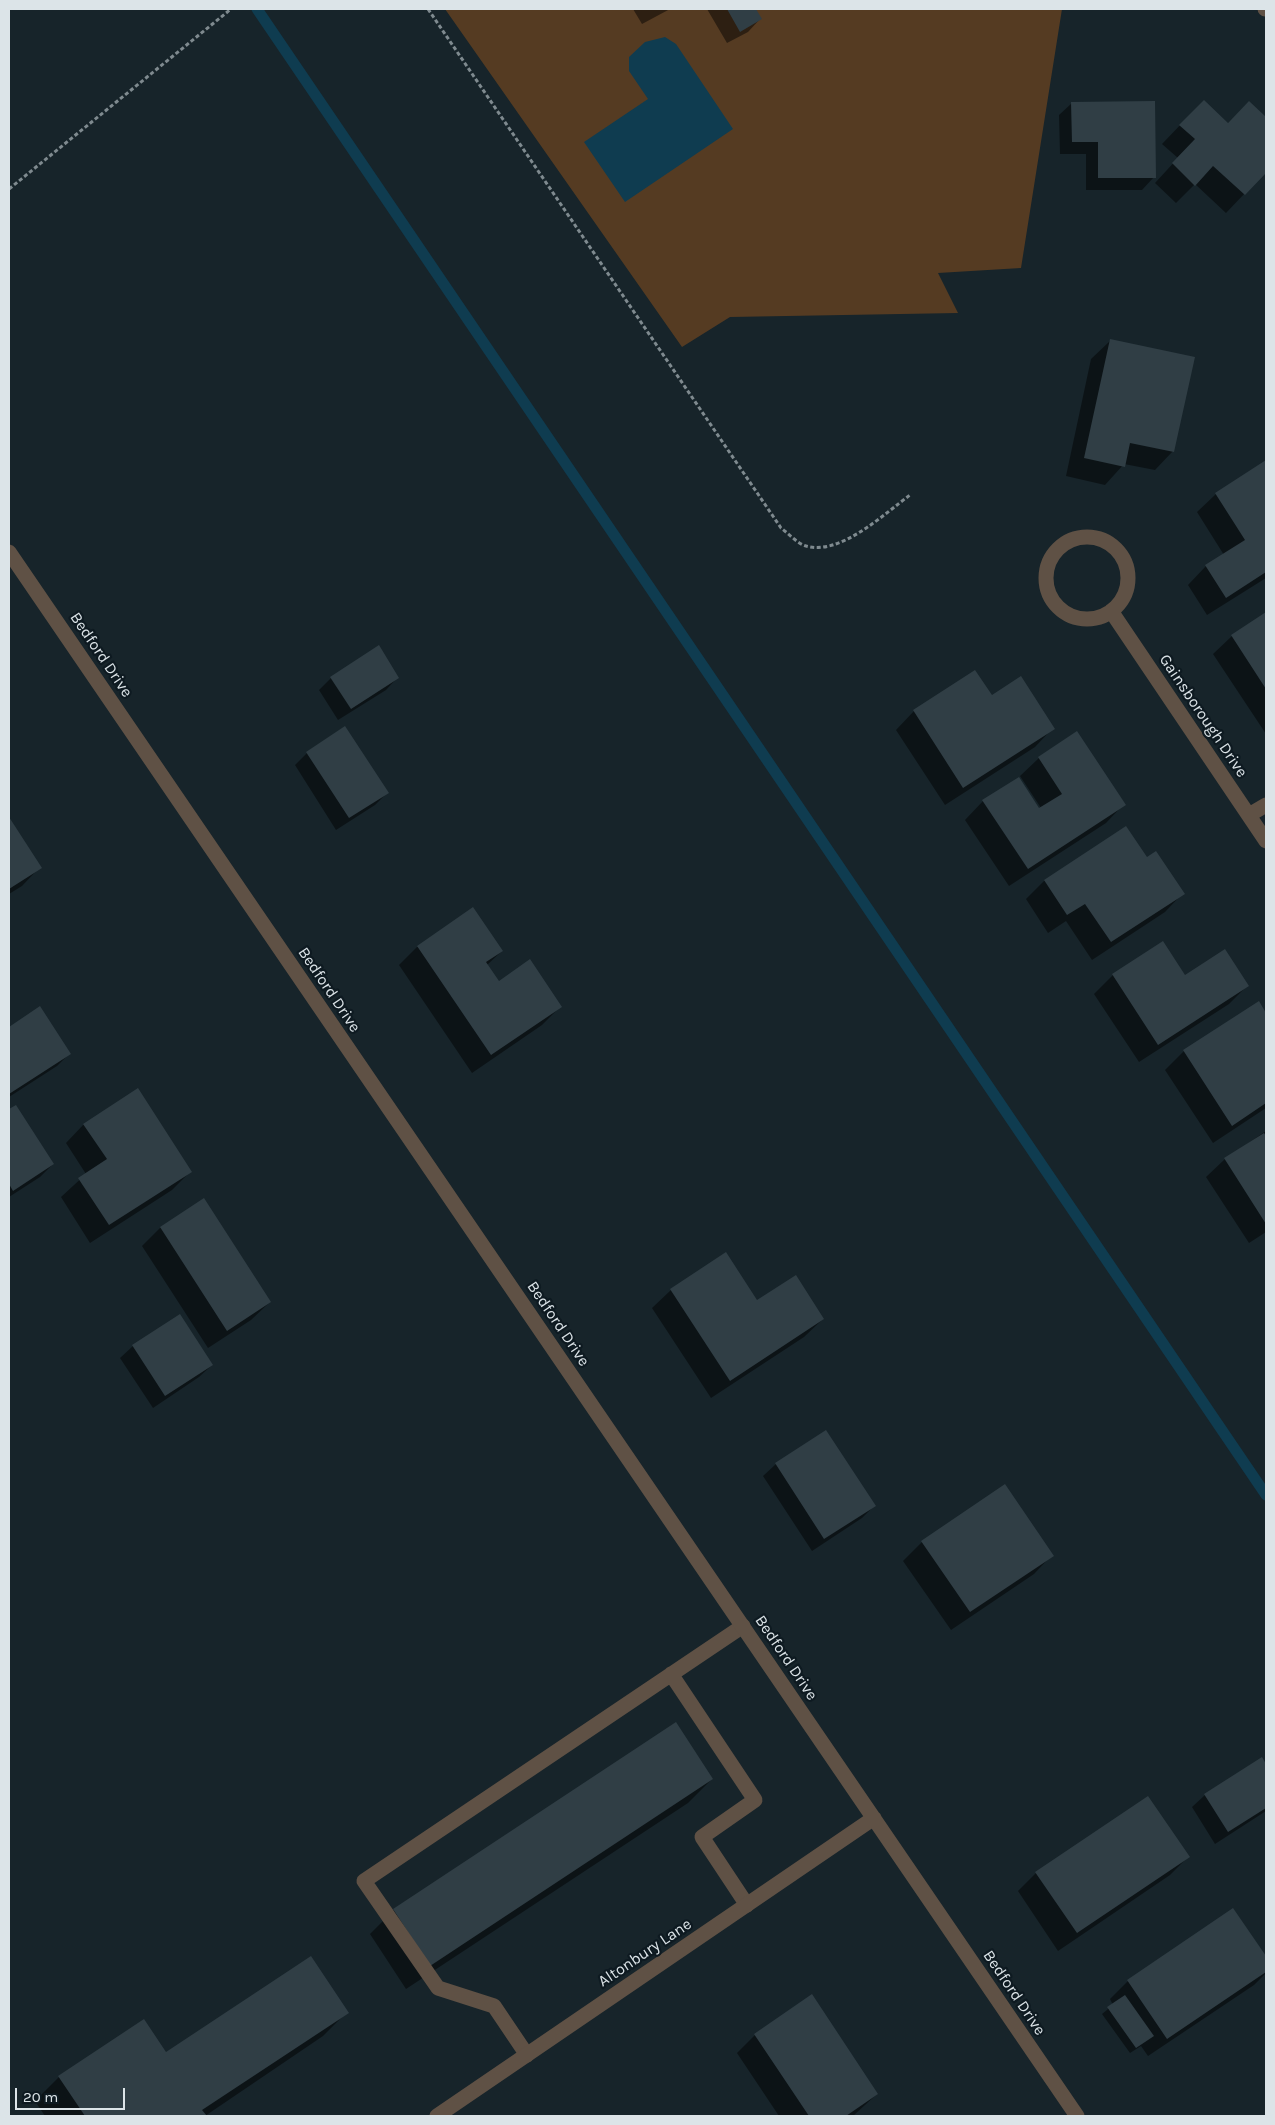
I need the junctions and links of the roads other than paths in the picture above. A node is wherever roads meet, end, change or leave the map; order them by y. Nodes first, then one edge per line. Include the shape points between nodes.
1 (9, 552) edge
2 (1111, 611) junction
3 (1266, 805) edge
4 (1249, 816) junction
5 (1266, 841) edge
6 (743, 1626) junction
7 (670, 1674) junction
8 (874, 1818) junction
9 (747, 1904) junction
10 (527, 2055) junction
11 (437, 2116) edge
12 (1077, 2116) edge

1 - 6 street, Bedford Drive
2 - 2 street via 1099,617 1073,617 1052,601 1045,576 1048,563 1066,542 1078,537 1106,541 1125,561 1127,588
2 - 4 street, Gainsborough Drive
3 - 4 street
4 - 5 street, Gainsborough Drive
6 - 7 street
6 - 8 street, Bedford Drive
7 - 9 street via 755,1800 702,1837
7 - 10 street via 364,1881 438,1988 494,2006
8 - 9 street, Altonbury Lane
8 - 12 street, Bedford Drive
9 - 10 street, Altonbury Lane
10 - 11 street, Altonbury Lane

